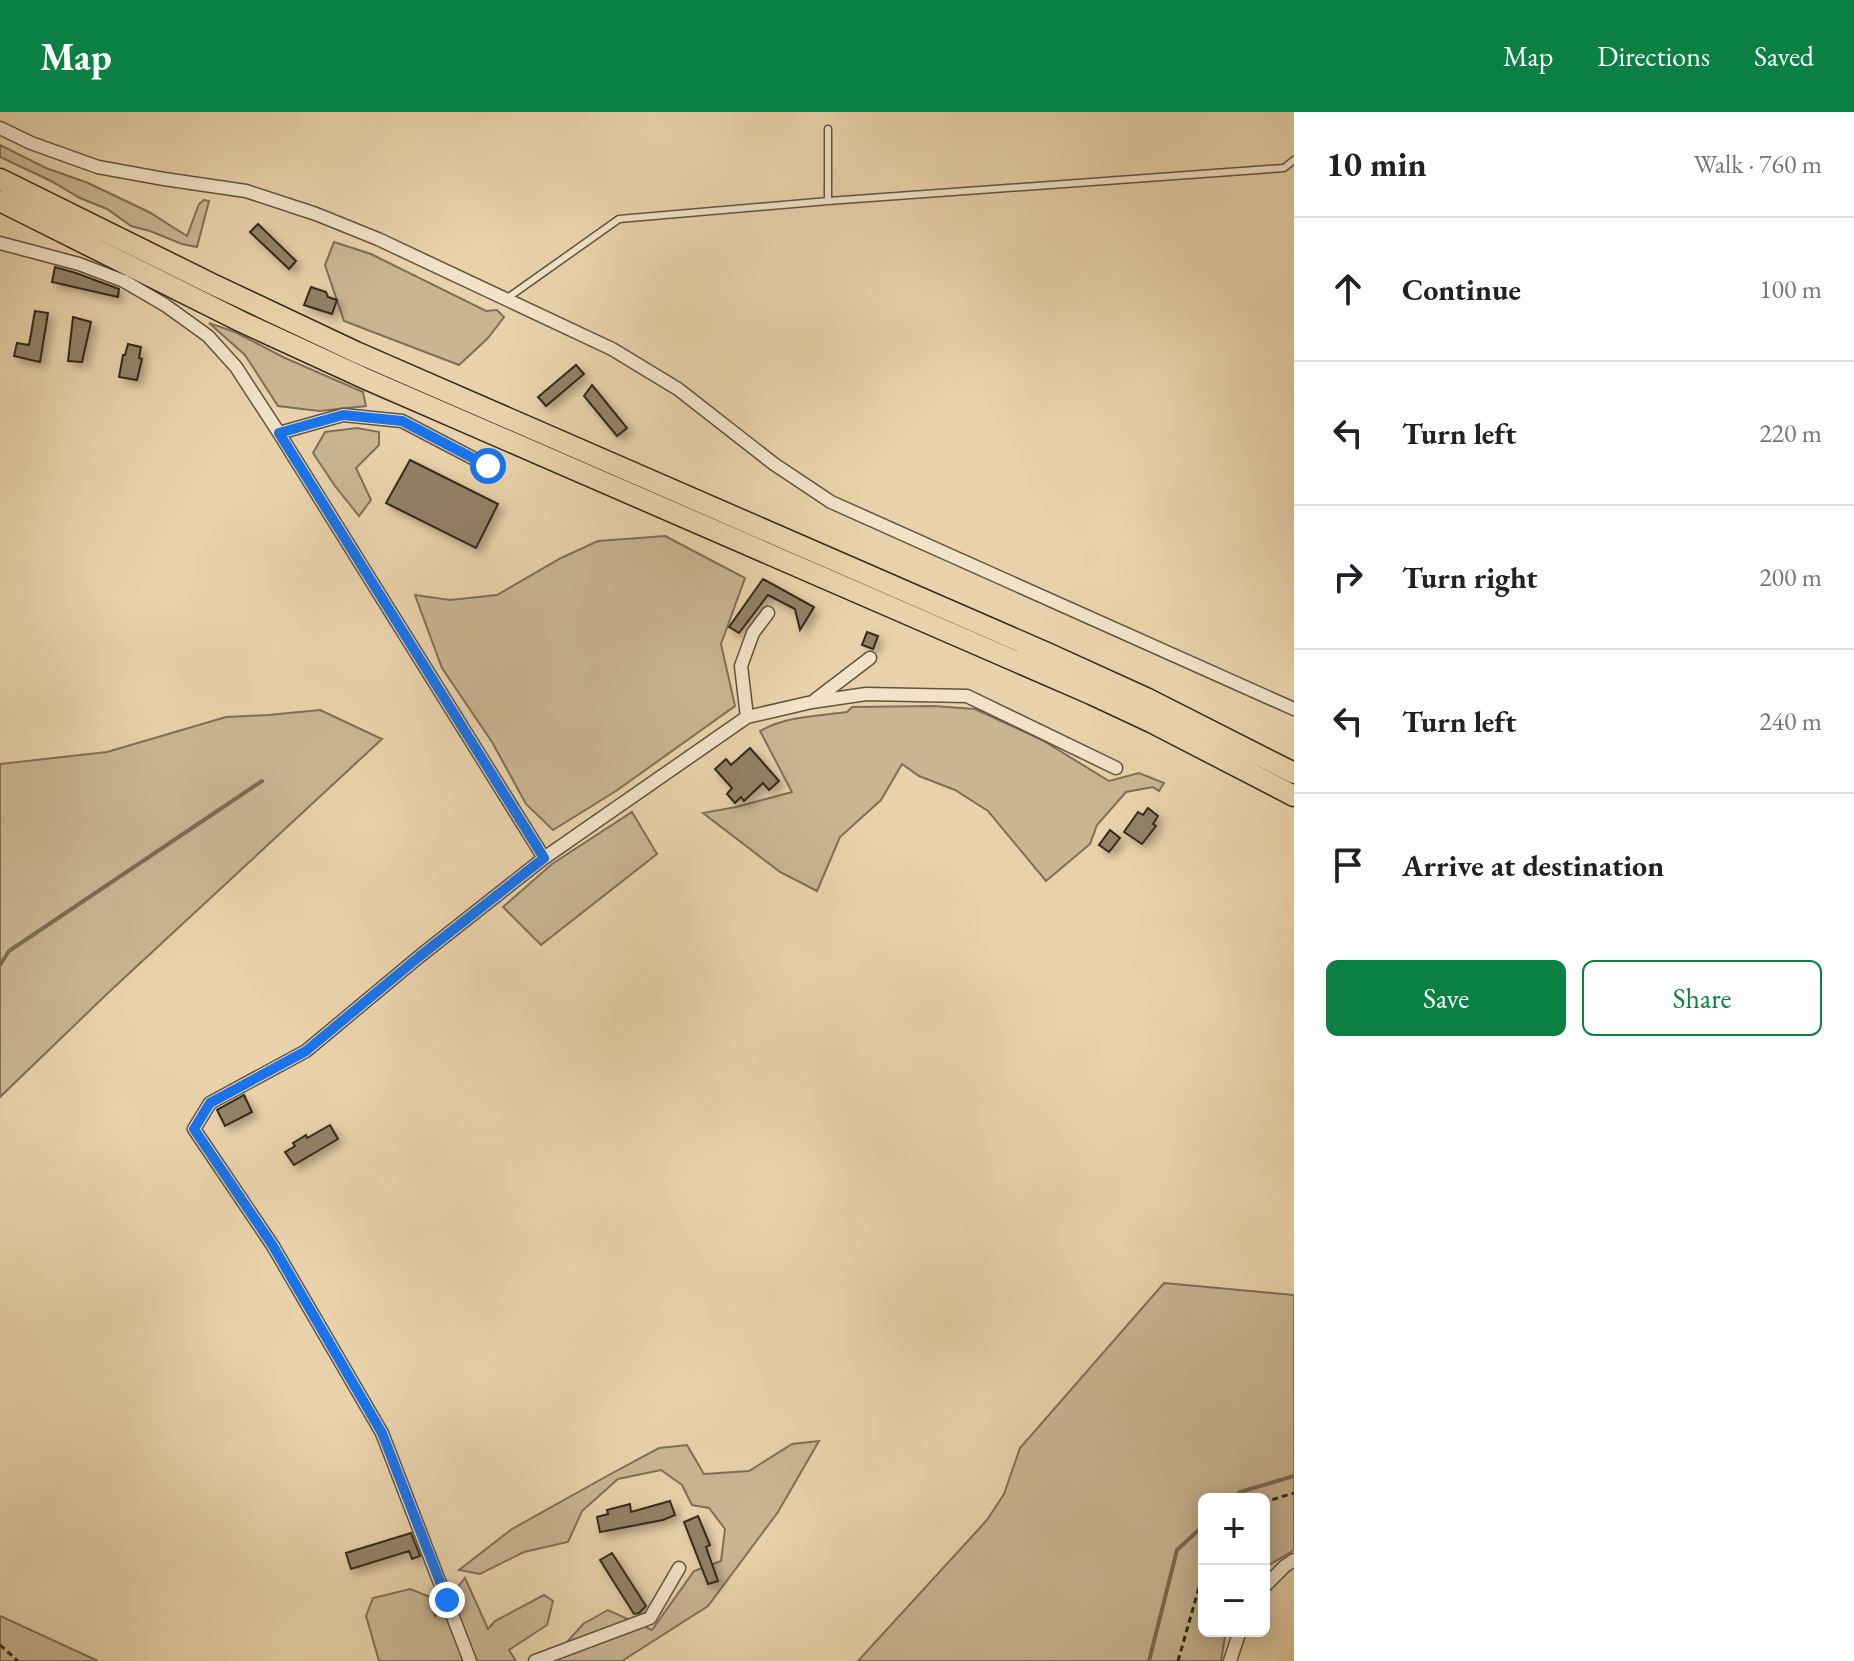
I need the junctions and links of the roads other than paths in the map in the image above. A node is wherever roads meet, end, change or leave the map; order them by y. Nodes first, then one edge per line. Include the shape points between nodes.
1 (0, 128) edge
2 (828, 129) dead end
3 (1294, 160) edge
4 (0, 179) edge
5 (0, 201) edge
6 (828, 201) junction
7 (0, 243) edge
8 (506, 299) junction
9 (279, 433) junction
10 (488, 466) dead end
11 (768, 613) dead end
12 (870, 658) dead end
13 (812, 702) junction
14 (1294, 709) edge
15 (747, 717) junction
16 (1116, 768) dead end
17 (1294, 773) edge
18 (1294, 796) edge
19 (544, 858) junction
20 (1294, 1560) edge
21 (679, 1568) dead end
22 (1270, 1581) edge
23 (1238, 1637) edge
24 (470, 1661) edge
25 (535, 1661) edge
26 (1230, 1661) edge

1 - 8 street via 98,167 246,191 316,214
2 - 6 lane
3 - 6 lane via 1284,168
4 - 17 highway via 356,352 1047,653
5 - 18 highway via 242,322 1116,706
6 - 8 lane via 619,219
7 - 9 street via 79,264 124,281 165,305 208,336 236,367
8 - 14 street via 612,349 678,389 831,502
9 - 10 street via 343,415 402,421
9 - 19 street
11 - 15 street via 753,633 741,666
12 - 13 street
13 - 15 street
13 - 16 street via 866,694 967,696
15 - 19 street
19 - 24 street via 306,1051 210,1103 194,1129 273,1246 382,1433
20 - 22 street
21 - 25 street via 650,1618
23 - 26 street

